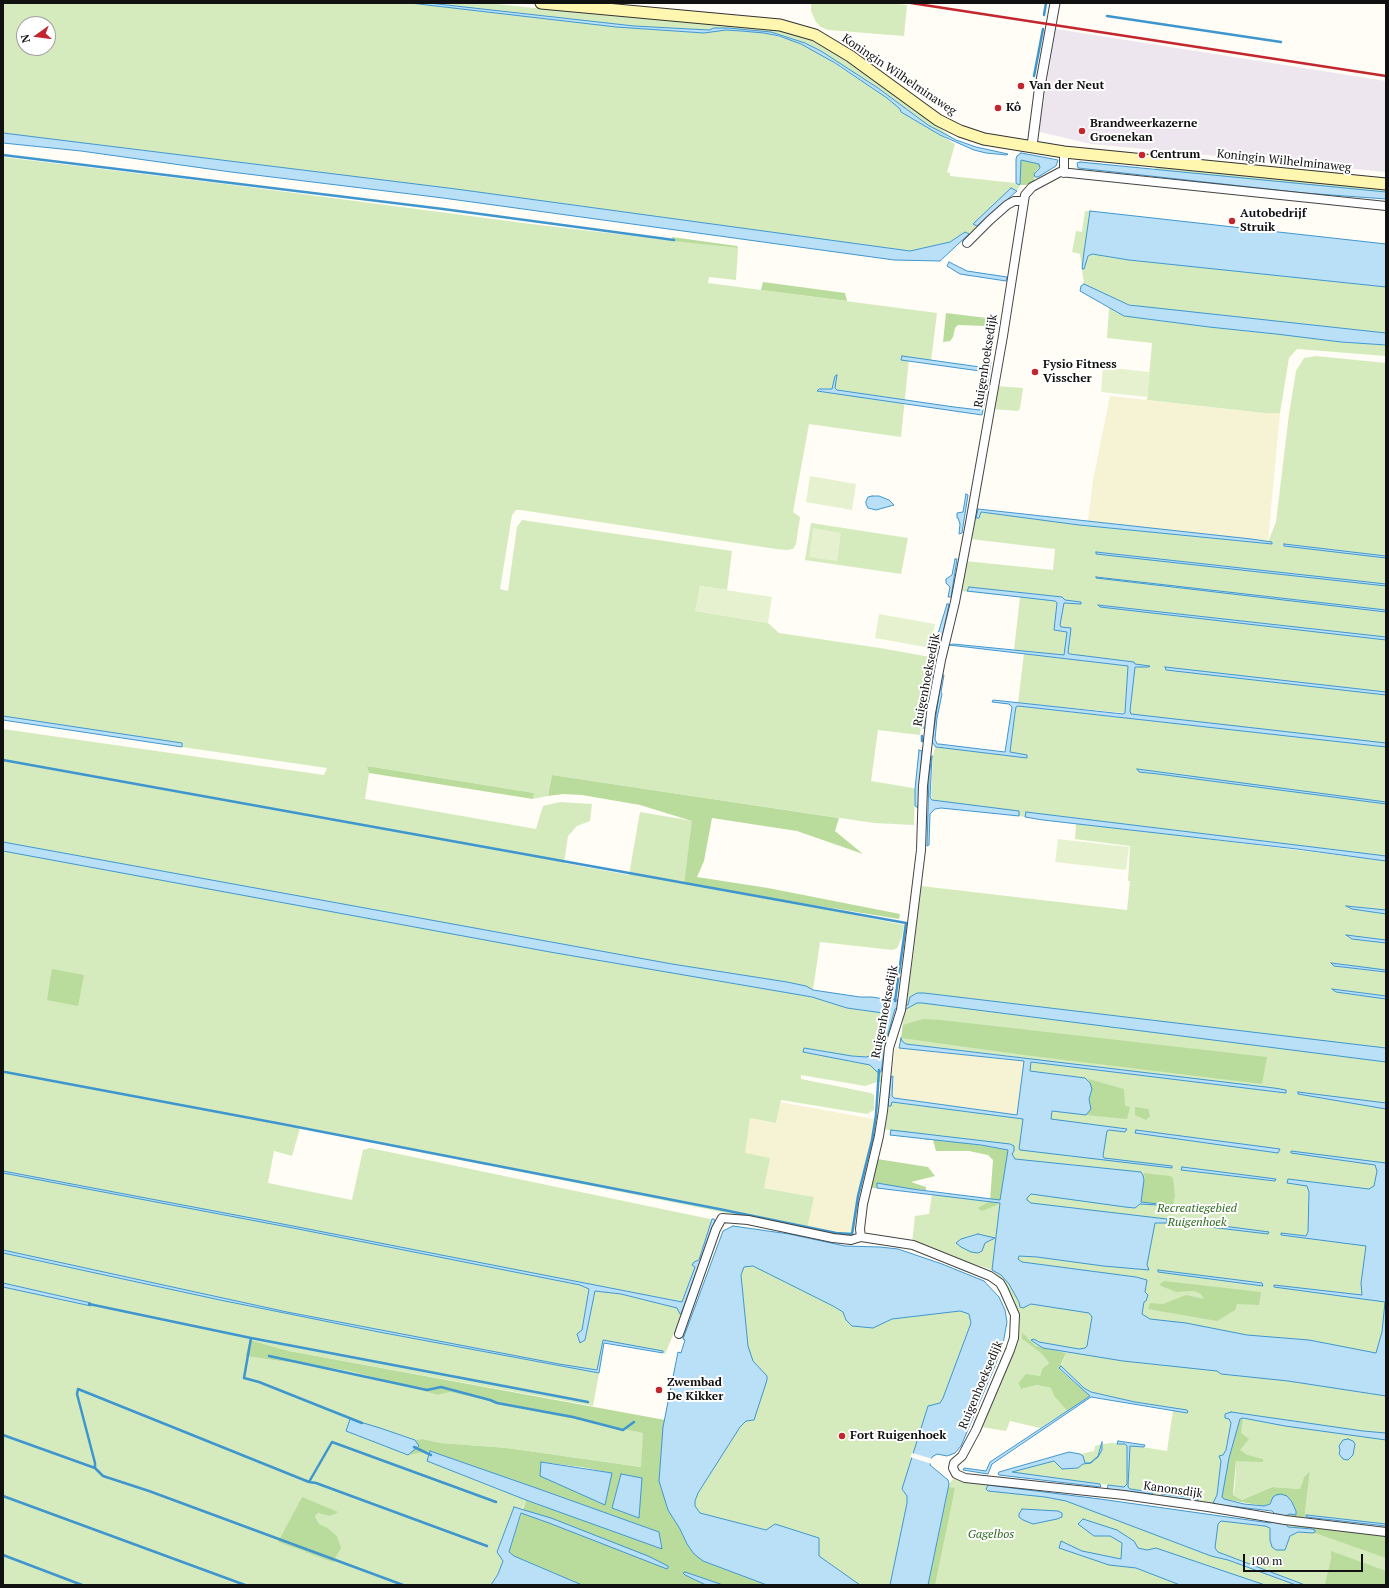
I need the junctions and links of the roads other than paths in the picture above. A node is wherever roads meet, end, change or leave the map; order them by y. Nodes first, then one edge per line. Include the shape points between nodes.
1 (541, 3) edge
2 (1055, 3) edge
3 (1032, 146) junction
4 (1064, 152) junction
5 (1064, 173) junction
6 (1386, 184) edge
7 (1023, 201) junction
8 (1386, 206) edge
9 (967, 243) dead end
10 (861, 1237) junction
11 (679, 1334) dead end
12 (956, 1474) joint
13 (1386, 1532) edge

1 - 3 main road, Koningin Wilhelminaweg via 780,25 815,35 844,52 938,120 984,139
2 - 3 street
3 - 4 main road, Koningin Wilhelminaweg
4 - 5 street
4 - 6 main road, Koningin Wilhelminaweg
5 - 7 street, Ruigenhoeksedijk via 1060,172 1032,187 1026,192
5 - 8 street
7 - 9 street via 1014,201 1007,205
7 - 10 street, Ruigenhoeksedijk via 1003,336 970,523 932,713 923,786 920,863 901,1007 889,1048 883,1111 863,1204
10 - 11 street, Ruigenhoeksedijk via 850,1240 833,1238 748,1220 722,1218
10 - 12 street, Ruigenhoeksedijk via 913,1245 975,1269 1000,1283 1012,1307 1015,1326 1010,1350 976,1430 962,1456 954,1464
12 - 13 street, Kanonsdijk via 965,1478 1132,1496 1285,1520

